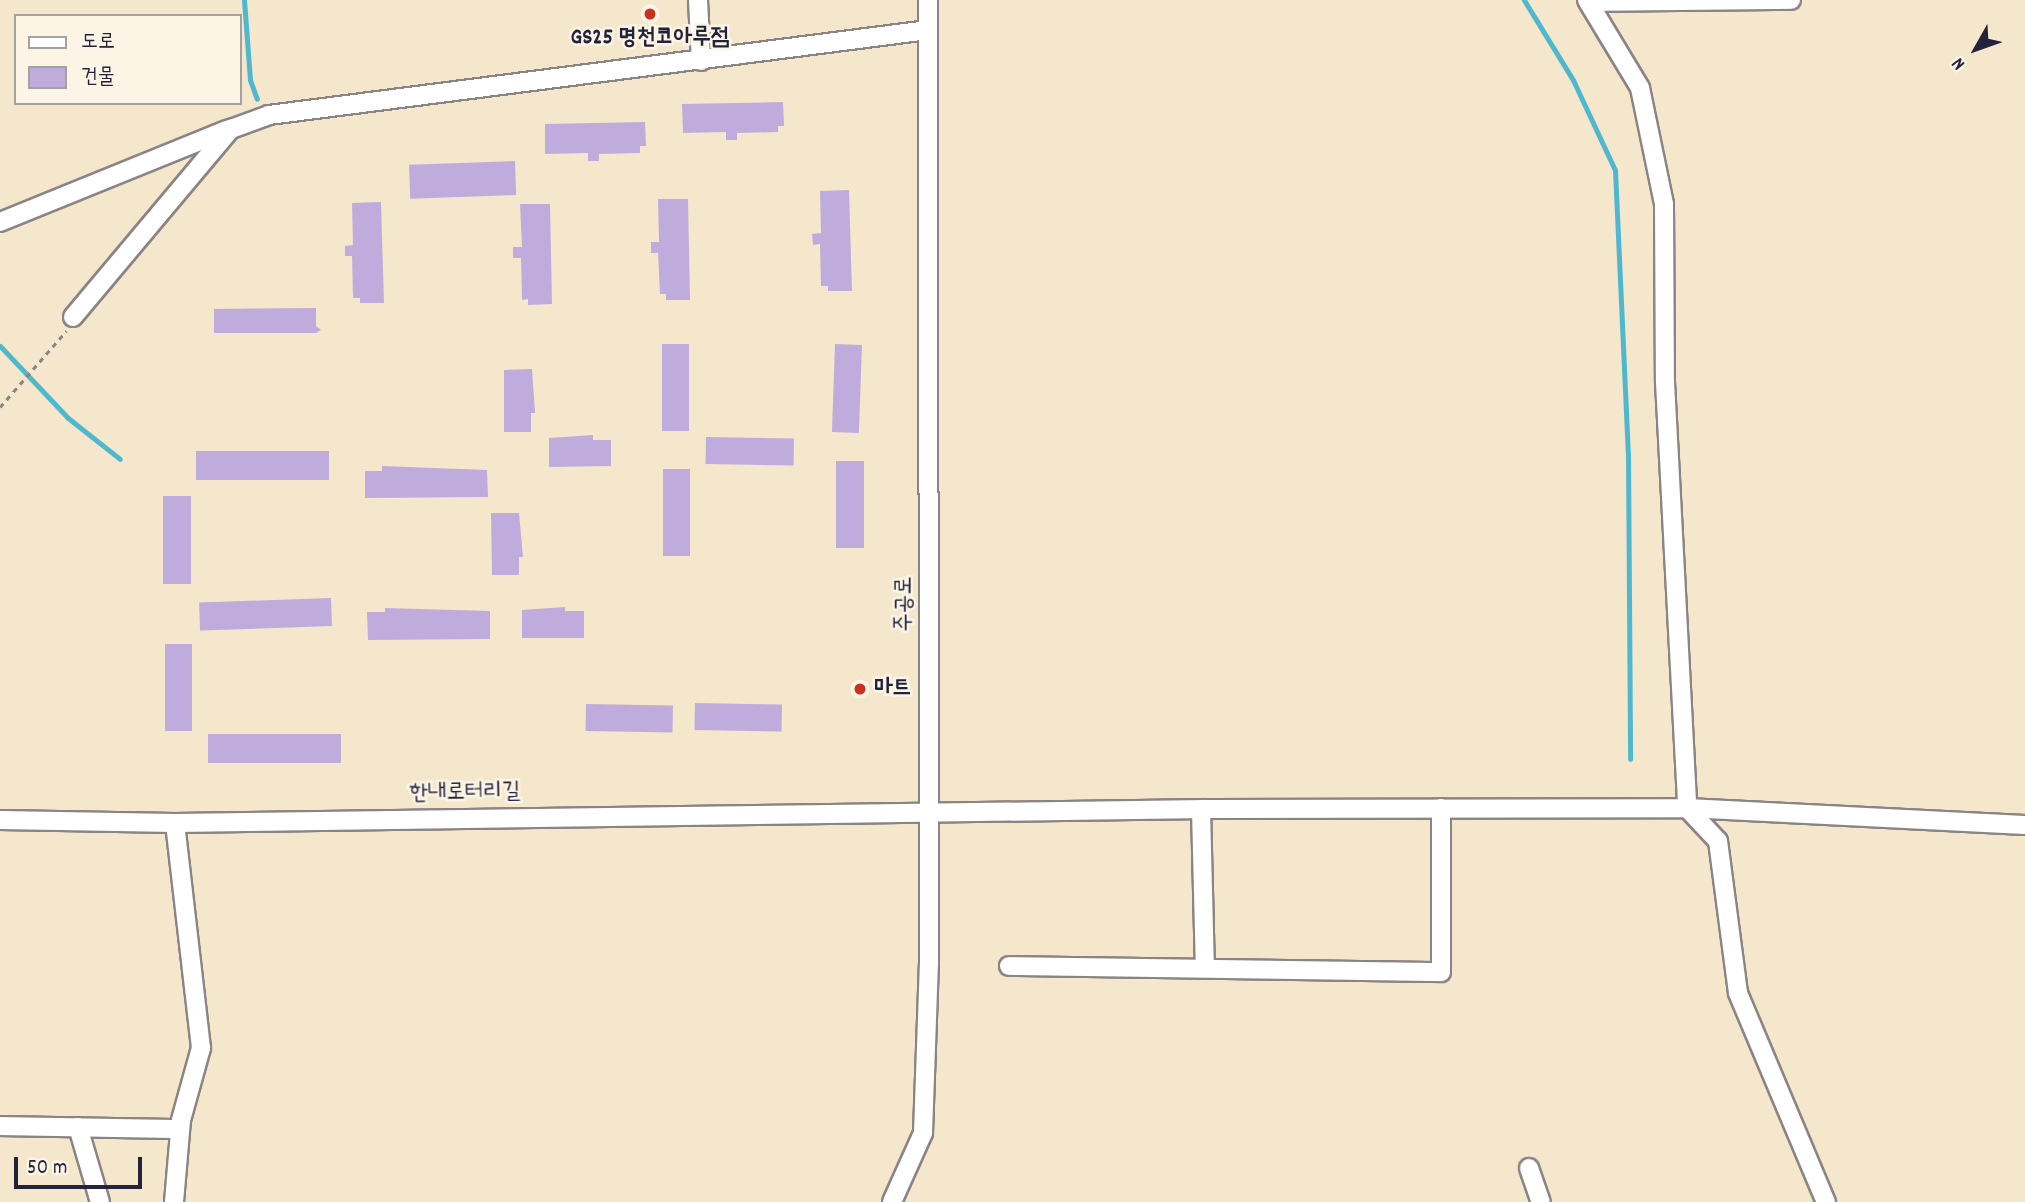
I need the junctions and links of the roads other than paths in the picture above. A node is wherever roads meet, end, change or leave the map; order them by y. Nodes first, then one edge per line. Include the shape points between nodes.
1 (698, 0) edge
2 (928, 0) edge
3 (1791, 0) edge
4 (1588, 1) edge
5 (928, 30) junction
6 (701, 61) junction
7 (231, 129) junction
8 (0, 222) edge
9 (72, 317) road end
10 (1441, 808) junction
11 (1686, 808) junction
12 (1201, 809) junction
13 (931, 814) junction
14 (0, 820) edge
15 (175, 823) junction
16 (2025, 825) edge
17 (1009, 966) dead end
18 (1205, 968) junction
19 (0, 1126) edge
20 (78, 1127) junction
21 (180, 1129) junction
22 (1530, 1168) dead end
23 (173, 1195) edge
24 (100, 1202) edge
25 (892, 1202) edge
26 (1541, 1202) edge
27 (1826, 1202) edge

1 - 6 street
2 - 5 street, 주공로
3 - 4 street
4 - 11 street via 1640,88 1664,204 1665,382
5 - 6 street
5 - 13 street, 주공로
6 - 7 street via 269,115
7 - 8 street
7 - 9 street
10 - 11 street, 한내로터리길
10 - 12 street, 한내로터리길
10 - 18 street via 1441,972
11 - 16 street, 한내로터리길
11 - 27 street via 1718,841 1738,993
12 - 13 street, 한내로터리길
12 - 18 street
13 - 15 street, 한내로터리길
13 - 25 street, 주공로 via 923,1133
14 - 15 street, 한내로터리길
15 - 21 street via 201,1048
17 - 18 street
19 - 20 street
20 - 21 street
20 - 24 street
21 - 23 street
22 - 26 street

